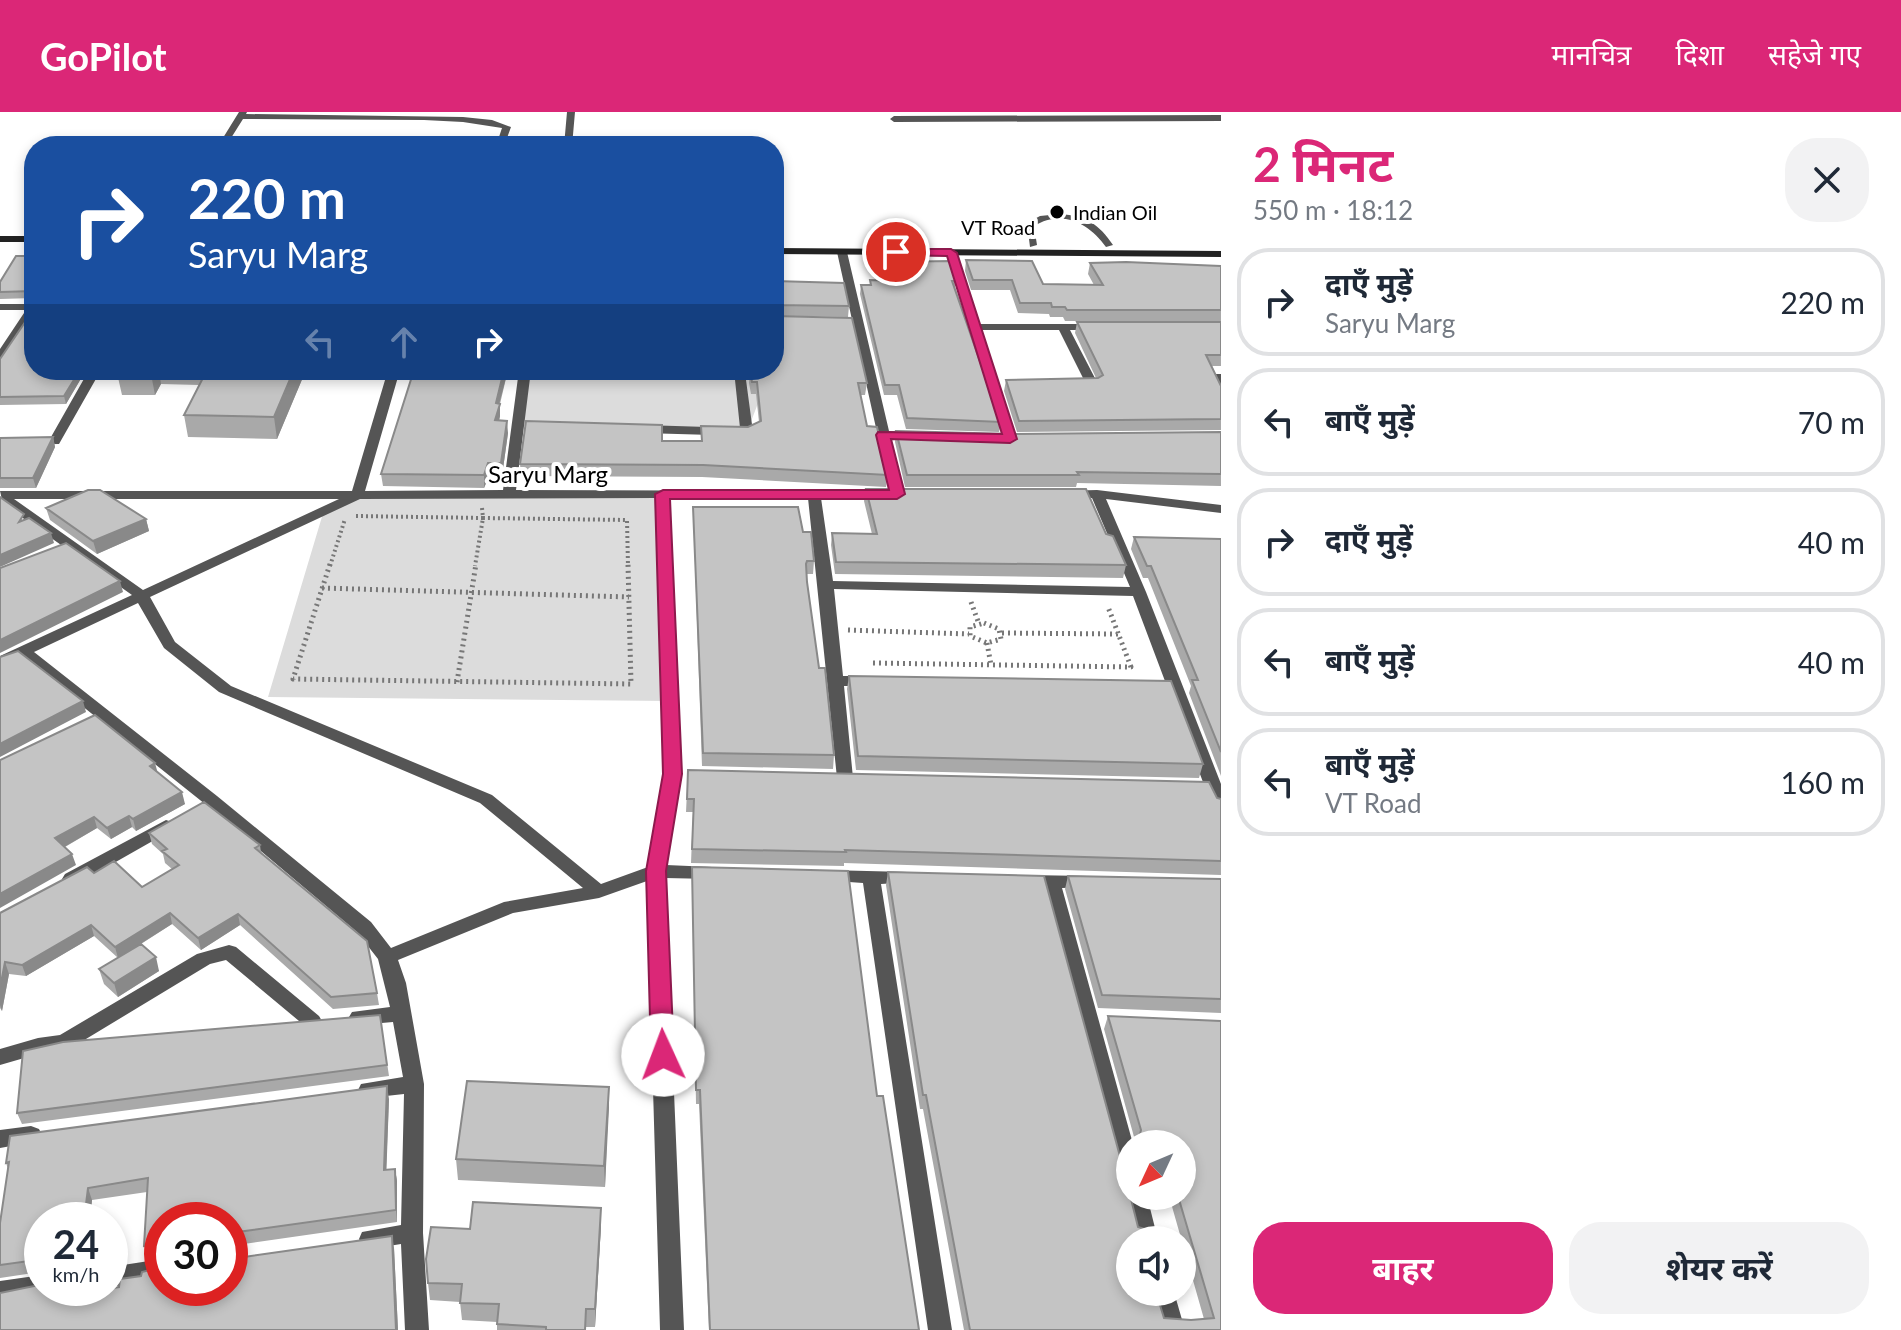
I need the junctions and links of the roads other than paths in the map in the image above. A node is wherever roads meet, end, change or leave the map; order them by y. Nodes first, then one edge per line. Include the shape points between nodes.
1 (442, 112) edge
2 (571, 112) edge
3 (241, 114) edge
4 (454, 118) junction
5 (1221, 118) edge
6 (894, 119) dead end
7 (228, 136) edge
8 (504, 136) edge
9 (569, 136) edge
10 (0, 239) edge
11 (24, 239) edge
12 (784, 244) edge
13 (1033, 245) junction
14 (1109, 245) junction
15 (0, 246) edge
16 (1221, 246) edge
17 (24, 247) edge
18 (1069, 249) junction
19 (784, 251) edge
20 (842, 252) junction
21 (951, 253) junction
22 (1221, 254) edge
23 (0, 307) edge
24 (24, 307) edge
25 (24, 321) edge
26 (843, 323) edge
27 (857, 323) junction
28 (976, 327) junction
29 (1063, 327) junction
30 (1108, 327) edge
31 (0, 358) edge
32 (1221, 377) edge
33 (89, 380) edge
34 (391, 380) edge
35 (524, 380) edge
36 (740, 380) edge
37 (1064, 384) edge
38 (994, 385) junction
39 (1008, 385) edge
40 (1221, 385) edge
41 (519, 426) junction
42 (534, 427) edge
43 (625, 429) edge
44 (883, 435) junction
45 (931, 436) edge
46 (994, 438) edge
47 (0, 441) edge
48 (663, 494) junction
49 (814, 494) junction
50 (897, 494) junction
51 (913, 494) edge
52 (1051, 494) edge
53 (1097, 494) junction
54 (357, 495) junction
55 (509, 495) junction
56 (3, 499) edge
57 (1221, 509) edge
58 (826, 585) junction
59 (1139, 592) junction
60 (141, 595) junction
61 (23, 651) junction
62 (0, 662) edge
63 (836, 681) junction
64 (882, 681) edge
65 (845, 778) edge
66 (1221, 806) edge
67 (198, 808) junction
68 (656, 871) junction
69 (733, 873) edge
70 (809, 875) edge
71 (871, 877) junction
72 (931, 879) edge
73 (1006, 880) edge
74 (1051, 881) junction
75 (1113, 882) edge
76 (53, 890) edge
77 (599, 892) junction
78 (387, 957) junction
79 (401, 1014) junction
80 (327, 1020) junction
81 (281, 1024) edge
82 (112, 1038) edge
83 (66, 1042) junction
84 (0, 1057) edge
85 (414, 1084) junction
86 (352, 1092) edge
87 (1121, 1130) edge
88 (46, 1133) edge
89 (0, 1139) edge
90 (412, 1233) junction
91 (351, 1242) edge
92 (24, 1289) edge
93 (0, 1292) edge
94 (1166, 1306) edge
95 (417, 1330) edge
96 (672, 1330) edge
97 (940, 1330) edge
98 (1173, 1330) edge

1 - 4 street
2 - 9 street
3 - 4 street
3 - 7 street
4 - 8 street via 503,123
5 - 6 street
10 - 11 street
12 - 13 street, VT Road
13 - 14 lane via 1030,225 1055,217 1092,225
13 - 18 street, VT Road
14 - 16 street, VT Road
14 - 18 street, VT Road
15 - 17 street
18 - 21 street, VT Road
18 - 22 street, VT Road
19 - 20 street, VT Road
20 - 21 street, VT Road
20 - 27 street
21 - 28 street
23 - 24 street
25 - 31 street
26 - 27 street
27 - 44 street
28 - 29 street
28 - 38 street
29 - 30 street
29 - 37 street via 1092,384
32 - 40 street via 1216,377
33 - 47 street via 55,441
34 - 54 street
35 - 41 street
36 - 43 street via 747,432
38 - 39 street
38 - 46 street via 1017,439
41 - 42 street
41 - 55 street
44 - 45 street
44 - 50 street
48 - 49 street, Saryu Marg
48 - 55 street, Saryu Marg
48 - 68 street via 680,774
49 - 50 street, Saryu Marg
49 - 58 street
50 - 51 street, Saryu Marg
52 - 53 street
53 - 57 street
53 - 59 street
54 - 55 street, Saryu Marg
54 - 56 street, Saryu Marg
54 - 60 street
56 - 60 street via 62,548
58 - 59 street
58 - 63 street
59 - 66 street via 1168,686 1207,787
60 - 61 street
60 - 77 street via 169,645 225,689 486,799
61 - 62 street
61 - 67 street
63 - 64 street
63 - 65 street
67 - 76 street
67 - 78 street via 364,927
68 - 69 street
68 - 77 street
68 - 96 street
70 - 71 street
71 - 72 street
71 - 97 street
73 - 74 street
74 - 75 street
74 - 87 street via 1097,1018
77 - 78 street via 510,907
78 - 79 street
79 - 80 street
79 - 85 street
80 - 81 street
80 - 83 street via 229,952 204,959
82 - 83 street
83 - 84 street
85 - 86 street
85 - 90 street
88 - 89 street
90 - 91 street
90 - 95 street
92 - 93 street
94 - 98 street

